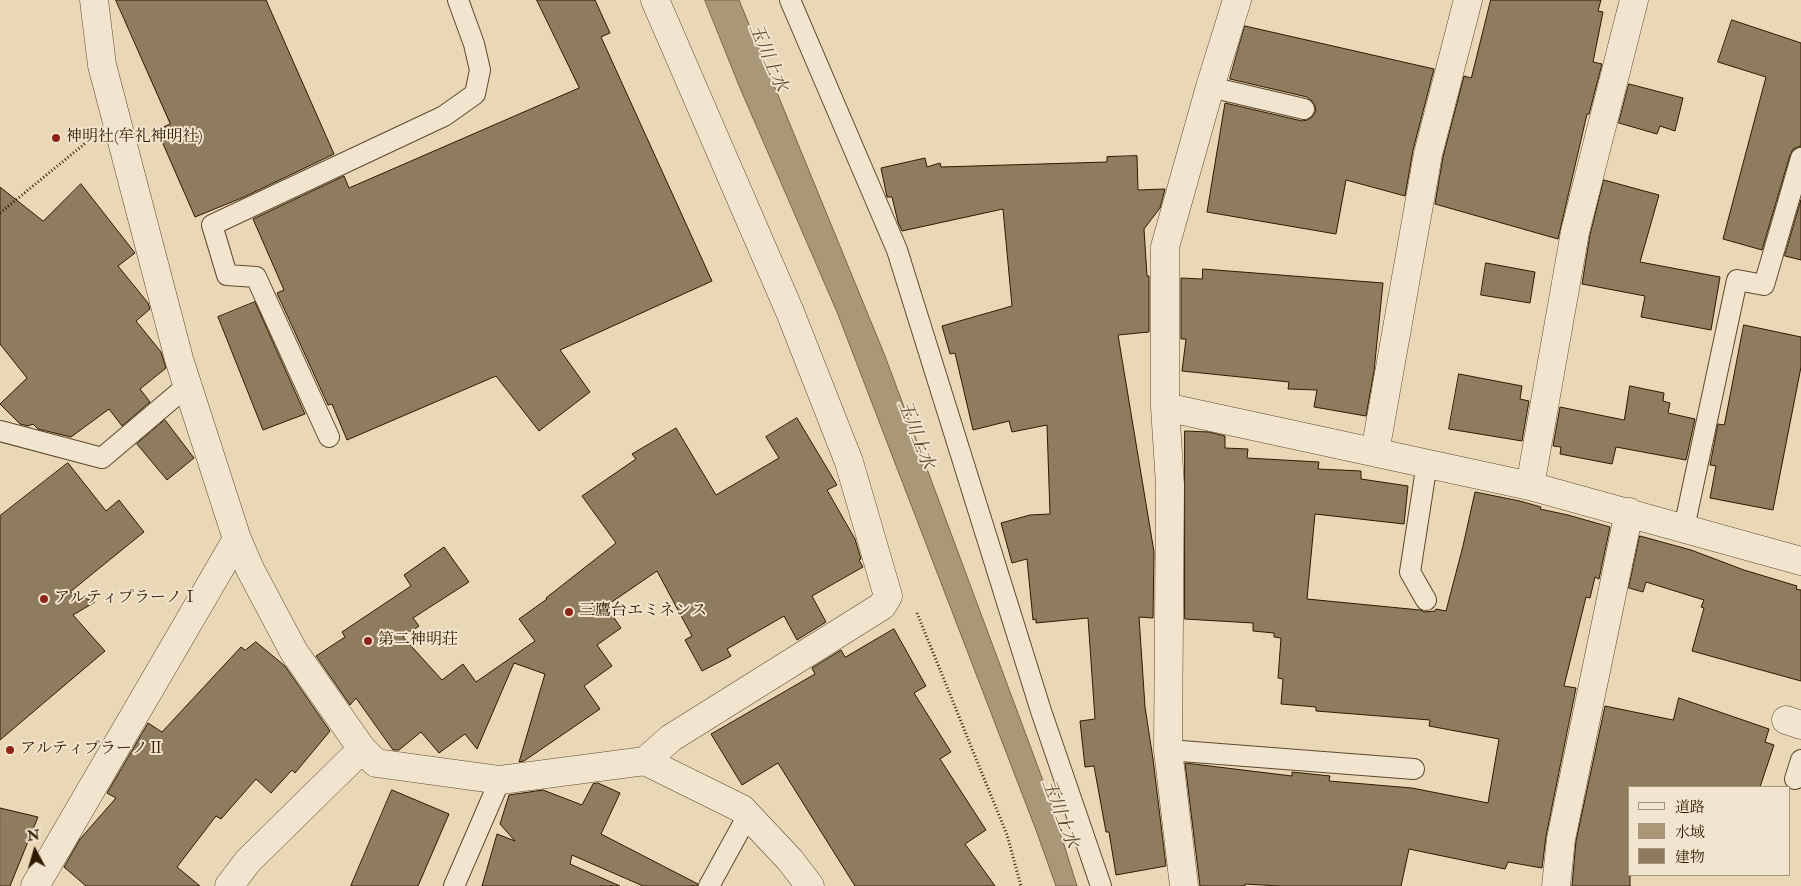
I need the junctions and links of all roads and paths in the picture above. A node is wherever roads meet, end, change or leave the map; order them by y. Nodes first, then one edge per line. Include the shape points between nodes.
1 (94, 0) edge
2 (458, 0) edge
3 (655, 0) edge
4 (790, 0) edge
5 (1237, 0) edge
6 (1468, 0) edge
7 (1634, 0) edge
8 (1210, 88) junction
9 (1304, 109) dead end
10 (115, 118) junction
11 (1801, 158) edge
12 (0, 213) edge
13 (188, 386) junction
14 (1165, 407) junction
15 (0, 431) edge
16 (329, 437) dead end
17 (1376, 452) junction
18 (1427, 464) junction
19 (1530, 486) junction
20 (1629, 512) junction
21 (1684, 528) junction
22 (236, 539) junction
23 (1801, 561) edge
24 (1426, 600) dead end
25 (362, 749) junction
26 (1168, 750) junction
27 (645, 761) junction
28 (1414, 769) dead end
29 (500, 780) junction
30 (748, 815) junction
31 (35, 886) edge
32 (229, 886) edge
33 (454, 886) edge
34 (709, 886) edge
35 (810, 886) edge
36 (1101, 886) edge
37 (1184, 886) edge
38 (1556, 886) edge

1 - 10 street via 102,66
2 - 16 lane via 480,70 475,94 444,116 212,226 227,275 256,276
3 - 27 street via 790,312 849,462 888,596 882,606 671,738
4 - 36 lane via 897,250 1041,710
5 - 8 street
6 - 17 street via 1428,154
7 - 19 street via 1575,232
8 - 9 lane
8 - 14 street via 1166,247
10 - 12 path
10 - 13 street
11 - 21 lane via 1764,285 1737,280
13 - 15 lane via 102,458
13 - 22 street
14 - 17 street
14 - 26 street via 1170,485
17 - 18 street
18 - 19 street
18 - 24 lane via 1410,572
19 - 20 street
20 - 21 street
20 - 38 street via 1561,839
21 - 23 street
22 - 25 street via 294,652
22 - 31 street
25 - 29 street via 376,763
25 - 32 street via 248,861
26 - 28 lane
26 - 37 street
27 - 29 street
27 - 30 street via 742,809
29 - 33 lane
30 - 34 lane
30 - 35 street

